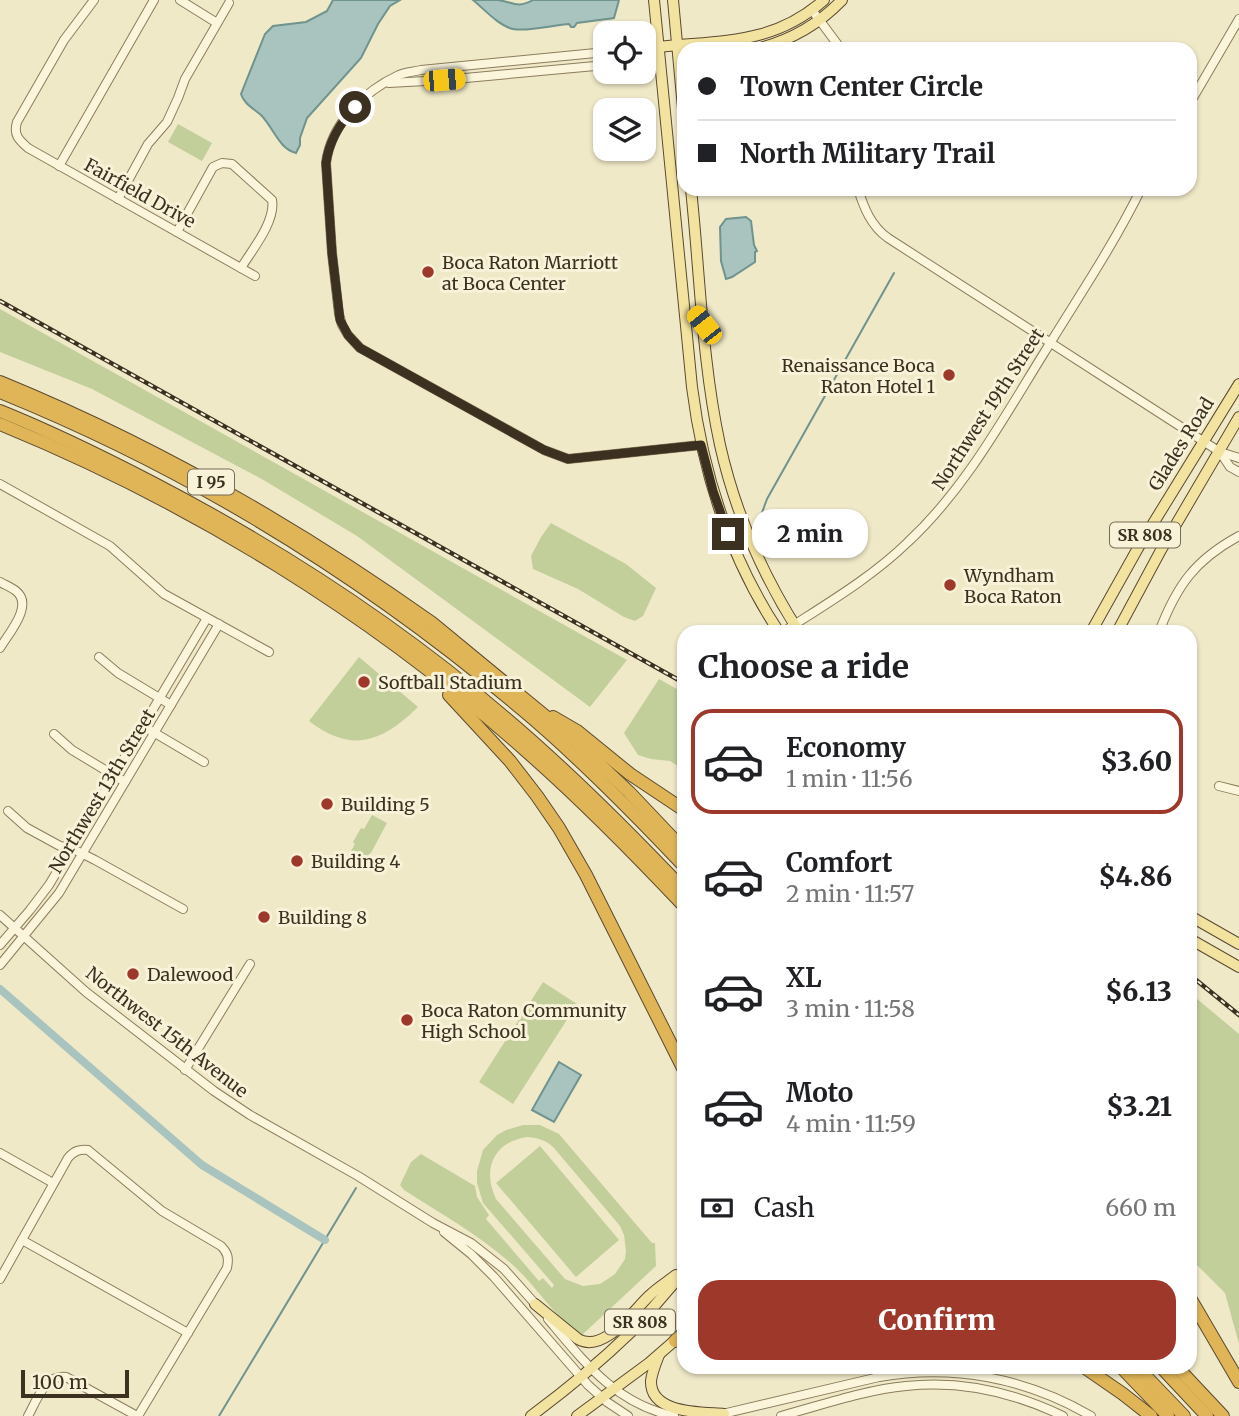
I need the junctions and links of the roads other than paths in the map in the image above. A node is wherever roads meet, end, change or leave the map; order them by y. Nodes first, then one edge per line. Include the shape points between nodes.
1 (94, 0) edge
2 (154, 0) edge
3 (180, 0) edge
4 (654, 0) edge
5 (673, 0) edge
6 (824, 0) edge
7 (842, 0) edge
8 (229, 3) dead end
9 (812, 10) junction
10 (1239, 19) edge
11 (819, 20) junction
12 (217, 23) junction
13 (707, 42) edge
14 (778, 42) edge
15 (836, 42) edge
16 (677, 45) joint
17 (656, 47) edge
18 (659, 47) junction
19 (593, 53) edge
20 (677, 58) edge
21 (656, 60) edge
22 (660, 60) junction
23 (593, 66) edge
24 (386, 83) junction
25 (1197, 91) edge
26 (59, 166) junction
27 (692, 196) edge
28 (860, 196) edge
29 (1137, 196) edge
30 (118, 199) junction
31 (177, 232) junction
32 (680, 265) junction
33 (241, 268) junction
34 (255, 276) dead end
35 (684, 299) junction
36 (702, 300) junction
37 (704, 325) junction
38 (1050, 343) junction
39 (0, 382) edge
40 (1239, 384) edge
41 (0, 392) edge
42 (0, 411) edge
43 (1239, 418) edge
44 (0, 424) edge
45 (1204, 441) junction
46 (701, 445) junction
47 (1220, 452) junction
48 (1239, 458) edge
49 (1239, 472) edge
50 (0, 484) edge
51 (1239, 536) edge
52 (0, 582) edge
53 (207, 618) junction
54 (219, 624) junction
55 (777, 625) edge
56 (795, 625) edge
57 (801, 625) edge
58 (1095, 625) edge
59 (1121, 625) edge
60 (1162, 625) edge
61 (0, 648) edge
62 (269, 652) dead end
63 (99, 657) dead end
64 (420, 664) junction
65 (159, 698) junction
66 (528, 703) junction
67 (171, 705) junction
68 (143, 726) junction
69 (154, 733) junction
70 (54, 734) dead end
71 (204, 762) dead end
72 (114, 775) junction
73 (125, 782) junction
74 (1219, 786) dead end
75 (1239, 791) edge
76 (677, 805) edge
77 (8, 811) dead end
78 (677, 843) edge
79 (71, 848) junction
80 (83, 854) junction
81 (677, 859) edge
82 (677, 883) edge
83 (677, 899) edge
84 (183, 909) dead end
85 (0, 915) edge
86 (1197, 920) edge
87 (15, 928) junction
88 (25, 936) junction
89 (1197, 943) edge
90 (1239, 944) edge
91 (0, 945) edge
92 (1211, 951) junction
93 (1239, 960) edge
94 (250, 964) dead end
95 (0, 965) edge
96 (1239, 967) edge
97 (677, 1056) edge
98 (185, 1070) junction
99 (0, 1153) edge
100 (53, 1183) junction
101 (433, 1223) junction
102 (22, 1240) junction
103 (677, 1276) edge
104 (0, 1279) edge
105 (677, 1279) edge
106 (535, 1304) junction
107 (1197, 1310) edge
108 (188, 1333) junction
109 (677, 1338) edge
110 (659, 1354) junction
111 (591, 1369) junction
112 (903, 1374) edge
113 (969, 1374) edge
114 (1094, 1374) edge
115 (1128, 1374) edge
116 (1144, 1374) edge
117 (1168, 1374) edge
118 (1184, 1374) edge
119 (581, 1378) junction
120 (1239, 1382) edge
121 (614, 1389) junction
122 (602, 1398) junction
123 (718, 1415) edge
124 (28, 1416) edge
125 (137, 1416) edge
126 (531, 1416) edge
127 (577, 1416) edge
128 (628, 1416) edge
129 (674, 1416) edge
130 (781, 1416) edge
131 (1063, 1416) edge
132 (1091, 1416) edge
133 (1151, 1416) edge
134 (1168, 1416) edge
135 (1184, 1416) edge
136 (1208, 1416) edge
137 (1223, 1416) edge

1 - 26 street, Fairfield Drive via 64,40 15,131 28,148
2 - 26 street
3 - 12 street
4 - 18 main road
5 - 16 main road
6 - 9 main road
7 - 11 main road
8 - 12 street
9 - 11 street
9 - 13 main road via 767,34
10 - 25 street
11 - 14 main road
11 - 15 street
12 - 30 street via 166,122 148,144
16 - 18 main road
17 - 18 street
18 - 22 main road
19 - 24 street via 421,70 400,74
20 - 22 main road
21 - 22 street
22 - 32 main road
23 - 24 street
24 - 46 street via 346,117 331,141 326,163 339,314 351,340 561,457
26 - 30 street, Fairfield Drive
27 - 36 main road
28 - 38 street via 881,233
29 - 38 street, Northwest 19th Street
30 - 31 street, Fairfield Drive
31 - 33 street, Fairfield Drive
31 - 33 street via 213,167 232,164 273,205 270,220
32 - 35 main road
32 - 36 main road
33 - 34 street, Fairfield Drive
35 - 37 main road
35 - 46 main road
36 - 37 main road
37 - 56 main road via 714,418 729,483 758,558
38 - 45 street
38 - 57 street, Northwest 19th Street via 976,462 936,514 881,566
39 - 66 highway, I 95 via 134,442 296,531 432,623
40 - 45 main road, Glades Road / SR 808
41 - 81 highway via 176,474 360,586 525,712
42 - 82 highway via 201,508 369,613 527,737
43 - 47 main road, Glades Road / SR 808
44 - 64 highway, I 95 via 125,481 219,531
45 - 47 street
45 - 58 main road, Glades Road / SR 808
46 - 55 main road via 728,534 748,579
47 - 48 street
47 - 49 street
47 - 59 main road, Glades Road / SR 808
50 - 53 street via 110,546 164,594
51 - 60 street via 1194,569
52 - 61 street via 17,591 23,605
53 - 54 street
53 - 65 street, Northwest 13th Street
54 - 62 street
54 - 67 street, Northwest 13th Street
63 - 65 street
64 - 83 highway, I 95 via 545,767
64 - 97 highway via 497,746 552,817
65 - 67 street
65 - 68 street, Northwest 13th Street
66 - 76 highway via 570,725
66 - 78 highway, I 95 via 592,757
67 - 69 street, Northwest 13th Street
68 - 69 street
68 - 72 street, Northwest 13th Street
69 - 71 street
69 - 73 street, Northwest 13th Street
70 - 72 street
72 - 73 street
72 - 79 street, Northwest 13th Street
73 - 80 street, Northwest 13th Street
74 - 75 street
77 - 79 street via 27,828
79 - 80 street
79 - 87 street, Northwest 13th Street
80 - 84 street
80 - 88 street, Northwest 13th Street
85 - 87 street, Northwest 15th Avenue
86 - 90 main road
87 - 88 street, Northwest 15th Avenue
87 - 91 street, Northwest 13th Street
88 - 95 street, Northwest 13th Street
88 - 98 street, Northwest 15th Avenue via 86,992
89 - 92 main road
92 - 93 main road
92 - 96 main road
94 - 98 street
98 - 101 street, Northwest 15th Avenue via 236,1106
99 - 100 street
100 - 102 street
100 - 108 street via 73,1152 88,1150 162,1211 226,1252 227,1268
101 - 106 street, Northwest 15th Avenue via 486,1254
101 - 119 street, Northwest 15th Avenue via 494,1277
102 - 104 street
102 - 108 street
103 - 106 main road via 594,1343 578,1339
105 - 111 main road, SR 808 via 638,1325
106 - 111 street, Northwest 15th Avenue
107 - 120 highway
108 - 125 street
109 - 110 main road, SR 808
110 - 121 main road, SR 808
110 - 123 main road via 651,1384 654,1395 677,1409
111 - 119 main road, SR 808
111 - 121 street, Northwest 15th Avenue
112 - 123 street
113 - 132 street via 1024,1385
114 - 133 highway
115 - 134 highway
116 - 135 highway
117 - 136 highway
118 - 137 highway
119 - 122 street, Northwest 15th Avenue
119 - 126 main road, SR 808
121 - 122 main road, SR 808
121 - 129 street, Northwest 15th Avenue via 638,1404
122 - 127 main road, SR 808
122 - 128 street, Northwest 15th Avenue
124 - 125 street via 46,1384 58,1376
130 - 131 street via 866,1393 920,1385 988,1390

